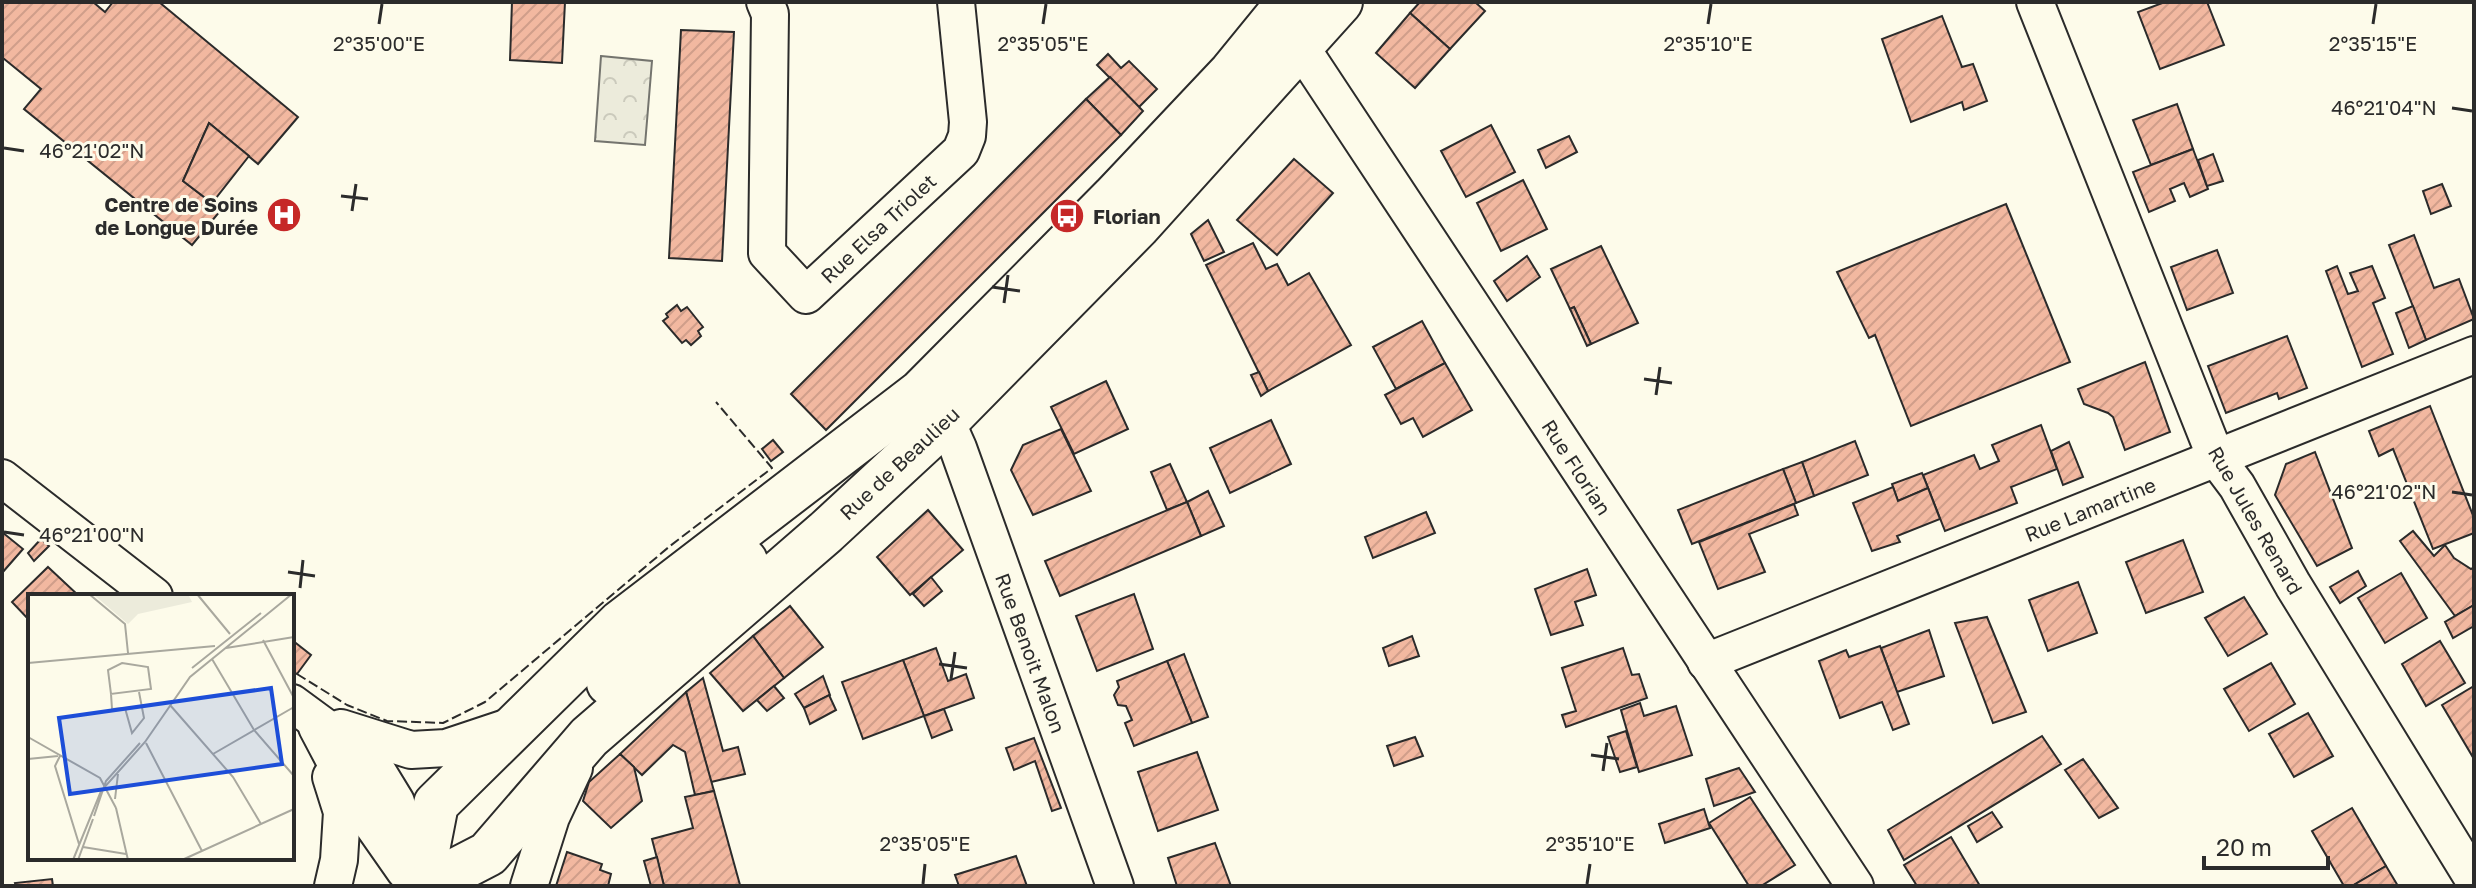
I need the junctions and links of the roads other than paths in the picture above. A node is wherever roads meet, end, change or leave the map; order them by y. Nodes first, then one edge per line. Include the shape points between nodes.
1 (765, 2) edge
2 (956, 2) edge
3 (1340, 2) edge
4 (2035, 2) edge
5 (1289, 21) edge
6 (2474, 355) edge
7 (920, 409) junction
8 (2216, 458) junction
9 (2, 478) edge
10 (151, 594) edge
11 (1706, 662) junction
12 (302, 711) edge
13 (520, 724) junction
14 (589, 737) junction
15 (2474, 880) edge
16 (333, 886) edge
17 (420, 886) edge
18 (529, 886) edge
19 (1115, 886) edge
20 (1855, 886) edge

1 - 2 street, Rue Elsa Triolet via 770,14 767,253 806,295 961,151 968,122
3 - 5 main road, Rue de Beaulieu
4 - 8 street, Rue Jules Renard
5 - 7 main road, Rue de Beaulieu via 1138,226
5 - 11 street, Rue Florian
6 - 8 street, Rue Lamartine
7 - 13 main road, Rue de Beaulieu via 824,466 620,623
7 - 14 main road, Rue de Beaulieu via 826,532
7 - 17 main road via 655,640 526,762
7 - 19 street, Rue Benoit Malon via 958,448
8 - 11 street, Rue Lamartine
8 - 15 street, Rue Jules Renard
9 - 10 street
11 - 20 street, Rue Florian
12 - 13 street, Rue de Beaulieu via 411,750 446,748
12 - 16 street via 342,812
12 - 17 street via 371,761 396,802
13 - 17 main road, Rue de Beaulieu via 436,804
14 - 17 main road, Rue de Beaulieu via 488,854
14 - 18 street via 551,817

